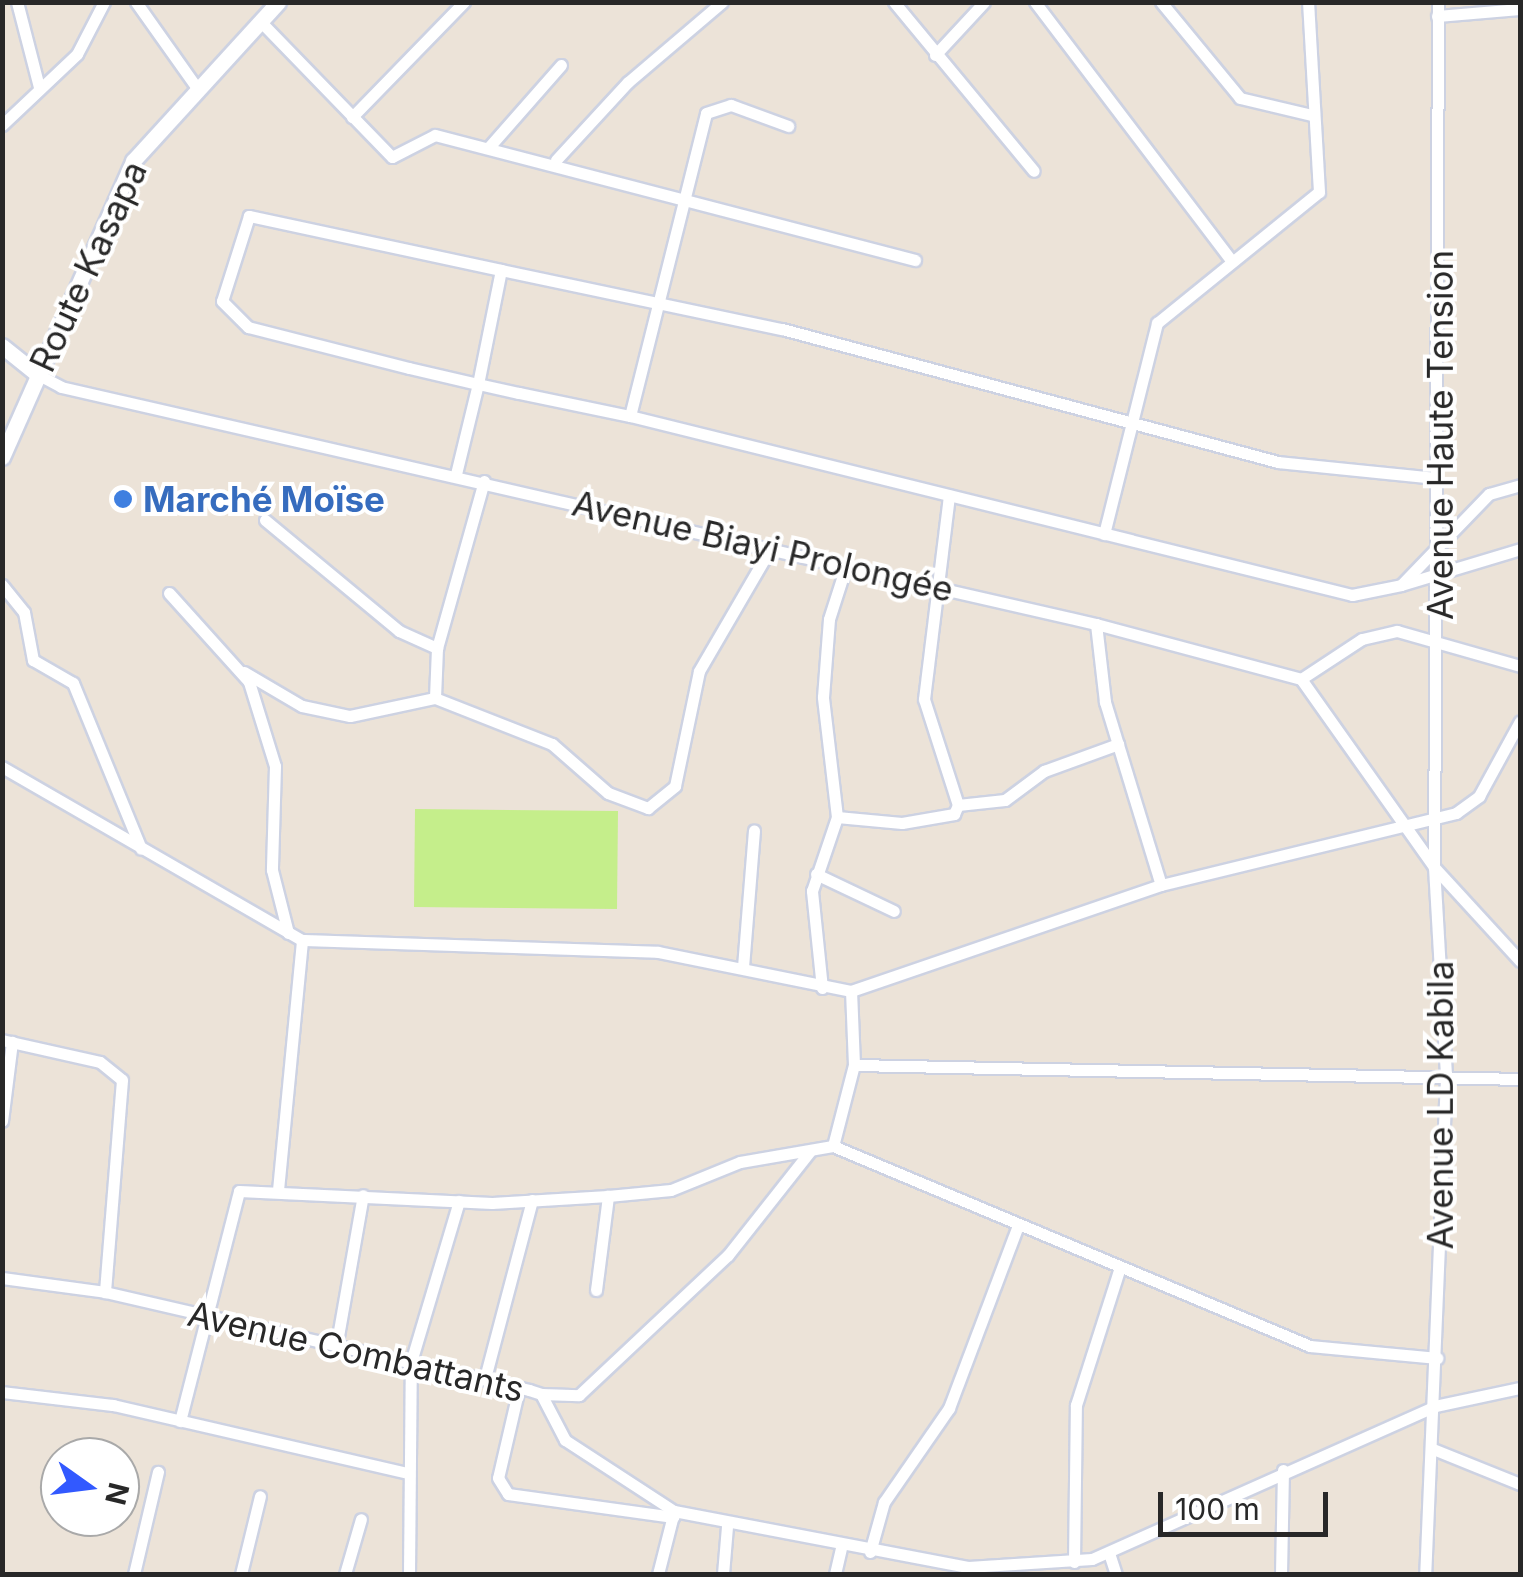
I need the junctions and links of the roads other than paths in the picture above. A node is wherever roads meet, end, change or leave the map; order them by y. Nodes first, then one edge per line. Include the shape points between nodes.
1 (18, 2) edge
2 (104, 2) edge
3 (136, 2) edge
4 (278, 2) edge
5 (464, 2) edge
6 (722, 2) edge
7 (894, 2) edge
8 (984, 2) edge
9 (1035, 2) edge
10 (1161, 2) edge
11 (1308, 2) edge
12 (1438, 2) edge
13 (1520, 9) edge
14 (1437, 16) junction
15 (261, 22) junction
16 (936, 54) junction
17 (561, 65) dead end
18 (39, 86) junction
19 (198, 88) junction
20 (1312, 115) junction
21 (352, 118) junction
22 (2, 125) edge
23 (788, 126) dead end
24 (489, 148) junction
25 (556, 160) junction
26 (1034, 172) dead end
27 (685, 196) junction
28 (915, 260) dead end
29 (1232, 262) junction
30 (501, 270) junction
31 (656, 305) junction
32 (2, 346) edge
33 (37, 374) junction
34 (478, 384) junction
35 (630, 416) junction
36 (1138, 426) junction
37 (2, 457) edge
38 (456, 474) junction
39 (1435, 478) junction
40 (484, 481) junction
41 (1520, 485) edge
42 (949, 496) junction
43 (265, 520) dead end
44 (1104, 534) junction
45 (1439, 543) junction
46 (770, 548) junction
47 (1520, 549) edge
48 (846, 566) junction
49 (1442, 577) junction
50 (2, 585) edge
51 (1401, 585) junction
52 (931, 586) junction
53 (170, 593) dead end
54 (1096, 624) junction
55 (1441, 638) junction
56 (437, 648) junction
57 (1520, 666) edge
58 (244, 672) junction
59 (1301, 679) junction
60 (436, 698) junction
61 (1520, 721) edge
62 (1118, 744) junction
63 (2, 767) edge
64 (958, 805) junction
65 (1435, 816) junction
66 (837, 818) junction
67 (1402, 820) junction
68 (754, 830) dead end
69 (141, 849) junction
70 (1434, 867) junction
71 (816, 874) junction
72 (1161, 885) junction
73 (894, 911) dead end
74 (288, 933) junction
75 (302, 940) junction
76 (1520, 961) edge
77 (743, 967) junction
78 (822, 988) junction
79 (851, 991) junction
80 (7, 1041) edge
81 (854, 1065) junction
82 (1446, 1078) junction
83 (1520, 1080) edge
84 (2, 1122) edge
85 (832, 1146) junction
86 (810, 1151) junction
87 (278, 1190) junction
88 (363, 1195) junction
89 (608, 1196) junction
90 (460, 1200) junction
91 (532, 1200) junction
92 (1018, 1225) junction
93 (1120, 1267) junction
94 (2, 1278) edge
95 (596, 1290) dead end
96 (105, 1292) junction
97 (208, 1316) junction
98 (337, 1342) junction
99 (1438, 1358) junction
100 (411, 1362) junction
101 (485, 1378) junction
102 (519, 1388) junction
103 (1520, 1388) edge
104 (2, 1392) edge
105 (540, 1394) junction
106 (1434, 1406) junction
107 (180, 1421) junction
108 (1434, 1449) junction
109 (1283, 1470) junction
110 (158, 1472) dead end
111 (404, 1472) junction
112 (1520, 1484) edge
113 (260, 1496) dead end
114 (674, 1514) junction
115 (361, 1519) dead end
116 (727, 1526) junction
117 (841, 1548) junction
118 (870, 1552) junction
119 (1109, 1552) junction
120 (1074, 1562) junction
121 (1051, 1570) edge
122 (968, 1571) edge
123 (134, 1574) edge
124 (241, 1574) edge
125 (345, 1574) edge
126 (409, 1574) edge
127 (658, 1574) edge
128 (723, 1574) edge
129 (836, 1574) edge
130 (1116, 1574) edge
131 (1281, 1574) edge
132 (1425, 1574) edge

1 - 18 street
2 - 18 street via 76,54
3 - 19 street
4 - 15 main road, Route Kasapa
5 - 21 street
6 - 25 street via 628,82
7 - 16 street
8 - 16 street
9 - 29 street
10 - 20 street via 1240,98
11 - 20 street
12 - 14 street, Avenue Haute Tension
13 - 14 street
14 - 39 street, Avenue Haute Tension
15 - 19 main road, Route Kasapa
15 - 21 street
16 - 26 street
17 - 24 street
18 - 22 street
19 - 33 main road, Route Kasapa via 120,184
20 - 29 street via 1314,202
21 - 24 street via 399,160 430,134
23 - 27 street via 711,106
24 - 25 street
25 - 27 street
27 - 28 street
27 - 31 street
29 - 36 street via 1157,322
30 - 31 street
30 - 34 street
30 - 34 street via 258,214 243,226 225,284 232,320
31 - 35 street
31 - 36 street via 782,329
32 - 33 main road, Avenue Biayi Prolongée
33 - 37 main road, Route Kasapa
33 - 38 street, Avenue Biayi Prolongée via 61,388
34 - 35 street
34 - 38 street
35 - 42 street
36 - 39 street via 1278,462
36 - 44 street
38 - 40 street, Avenue Biayi Prolongée
39 - 45 street, Avenue Haute Tension
40 - 46 street, Avenue Biayi Prolongée
40 - 56 street
41 - 45 street via 1489,494
42 - 44 street
42 - 52 street
43 - 56 street via 399,631
44 - 51 street via 1352,594
45 - 49 street, Avenue Haute Tension
45 - 51 street
46 - 48 street, Avenue Biayi Prolongée
46 - 60 street via 699,672 676,786 658,808 608,792 552,744
47 - 49 street
48 - 52 street, Avenue Biayi Prolongée
48 - 66 street via 828,619 823,698
49 - 51 street
49 - 55 street, Avenue Haute Tension
50 - 69 street via 24,612 33,660 73,683
52 - 54 street, Avenue Biayi Prolongée
52 - 64 street via 924,698
53 - 58 street
54 - 59 street, Avenue Biayi Prolongée
54 - 62 street
55 - 57 street
55 - 59 street via 1397,631 1362,639
55 - 65 street, Avenue Haute Tension
56 - 60 street
58 - 60 street via 302,706 350,716
58 - 74 street via 275,766 272,870
59 - 67 street
61 - 65 street via 1479,796
62 - 64 street via 1044,771 1006,800
62 - 72 street
63 - 69 street
64 - 66 street via 954,814 902,823
65 - 67 street
65 - 70 street, Avenue Haute Tension
66 - 71 street
67 - 70 street
67 - 72 street
68 - 77 street
69 - 74 street
70 - 76 street
70 - 82 street, Avenue LD Kabila
71 - 73 street
71 - 78 street
72 - 79 street
74 - 75 street
75 - 77 street via 658,952
75 - 87 street
77 - 78 street
78 - 79 street
79 - 81 street
80 - 84 street
80 - 96 street via 100,1062 122,1080
81 - 82 street
81 - 85 street
82 - 83 street
82 - 99 street, Avenue LD Kabila
85 - 86 street
85 - 92 street
86 - 89 street via 740,1162 670,1190
86 - 105 street via 728,1255 579,1395
87 - 88 street
87 - 97 street via 230,1197
88 - 90 street
88 - 98 street
89 - 91 street
89 - 95 street
90 - 91 street
90 - 100 street
91 - 101 street
92 - 93 street
92 - 118 street via 949,1408 884,1502
93 - 99 street via 1310,1346
93 - 120 street via 1076,1405
94 - 96 street, Avenue Combattants
96 - 97 street, Avenue Combattants
97 - 98 street, Avenue Combattants
97 - 107 street
98 - 100 street, Avenue Combattants
99 - 106 street, Avenue LD Kabila
100 - 101 street, Avenue Combattants
100 - 111 street
101 - 102 street, Avenue Combattants
102 - 105 street, Avenue Combattants
102 - 114 street via 498,1478 508,1494
103 - 106 street, Avenue Combattants
104 - 107 street
105 - 114 street, Avenue Combattants via 565,1440
106 - 108 street, Avenue LD Kabila
106 - 109 street, Avenue Combattants
107 - 111 street
108 - 112 street
108 - 132 street, Avenue LD Kabila
109 - 119 street, Avenue Combattants
109 - 131 street
110 - 123 street
111 - 126 street via 416,1526
113 - 124 street
114 - 116 street, Avenue Combattants
114 - 127 street
115 - 125 street
116 - 117 street, Avenue Combattants
116 - 128 street
117 - 118 street, Avenue Combattants
117 - 129 street
118 - 122 street, Avenue Combattants
119 - 120 street, Avenue Combattants
119 - 130 street
120 - 121 street, Avenue Combattants
121 - 122 street, Avenue Combattants

